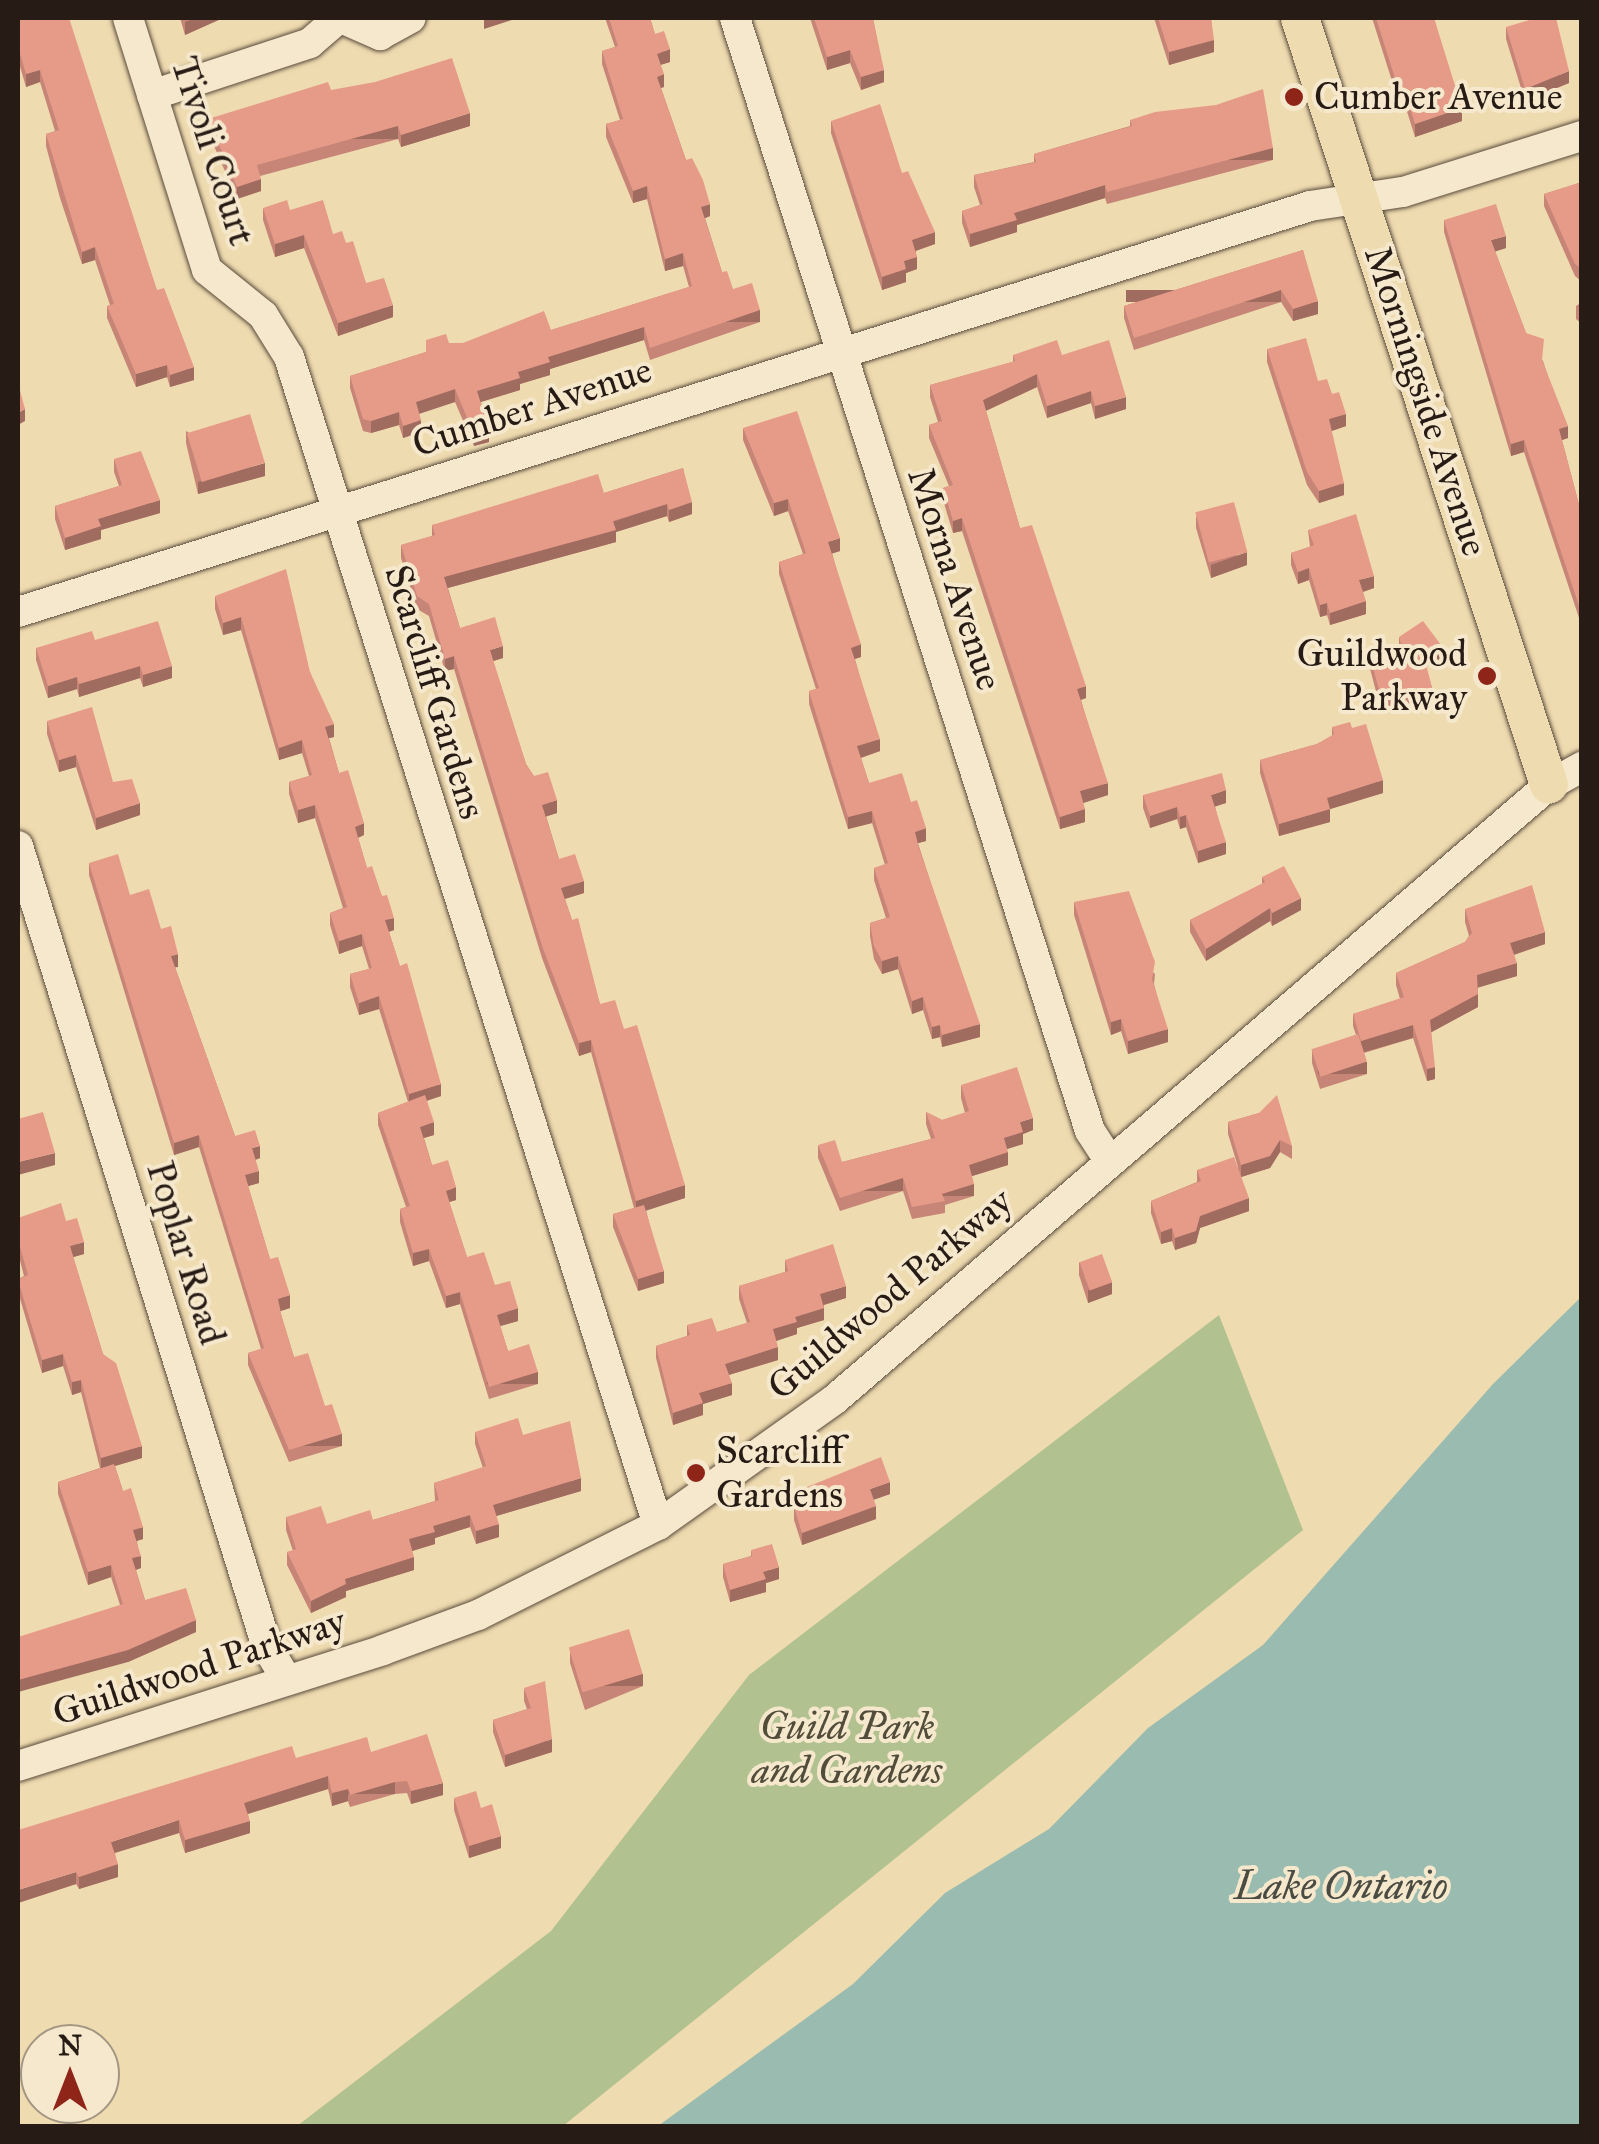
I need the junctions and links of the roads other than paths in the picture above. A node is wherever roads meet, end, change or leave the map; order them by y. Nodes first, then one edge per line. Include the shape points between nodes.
1 (128, 18) edge
2 (340, 18) edge
3 (411, 18) edge
4 (736, 18) edge
5 (1300, 18) edge
6 (152, 95) junction
7 (1582, 136) edge
8 (1358, 198) junction
9 (840, 352) junction
10 (337, 511) junction
11 (18, 612) edge
12 (1565, 776) edge
13 (18, 846) edge
14 (1108, 1160) junction
15 (658, 1525) junction
16 (286, 1679) junction
17 (18, 1766) edge

1 - 6 street, Tivoli Court
2 - 3 street via 380,35
2 - 6 street via 310,44
4 - 9 street, Morna Avenue
5 - 8 main road, Morningside Avenue
6 - 10 street, Tivoli Court via 207,270 276,332
7 - 8 street, Cumber Avenue via 1403,192
8 - 9 street, Cumber Avenue via 1310,206
8 - 12 main road, Morningside Avenue
9 - 10 street, Cumber Avenue
9 - 14 street, Morna Avenue via 1090,1131
10 - 11 street, Cumber Avenue
10 - 15 street, Scarcliff Gardens
12 - 14 street, Guildwood Parkway
13 - 16 street, Poplar Road via 266,1647
14 - 15 street, Guildwood Parkway via 834,1400
15 - 16 street, Guildwood Parkway via 478,1614
16 - 17 street, Guildwood Parkway

